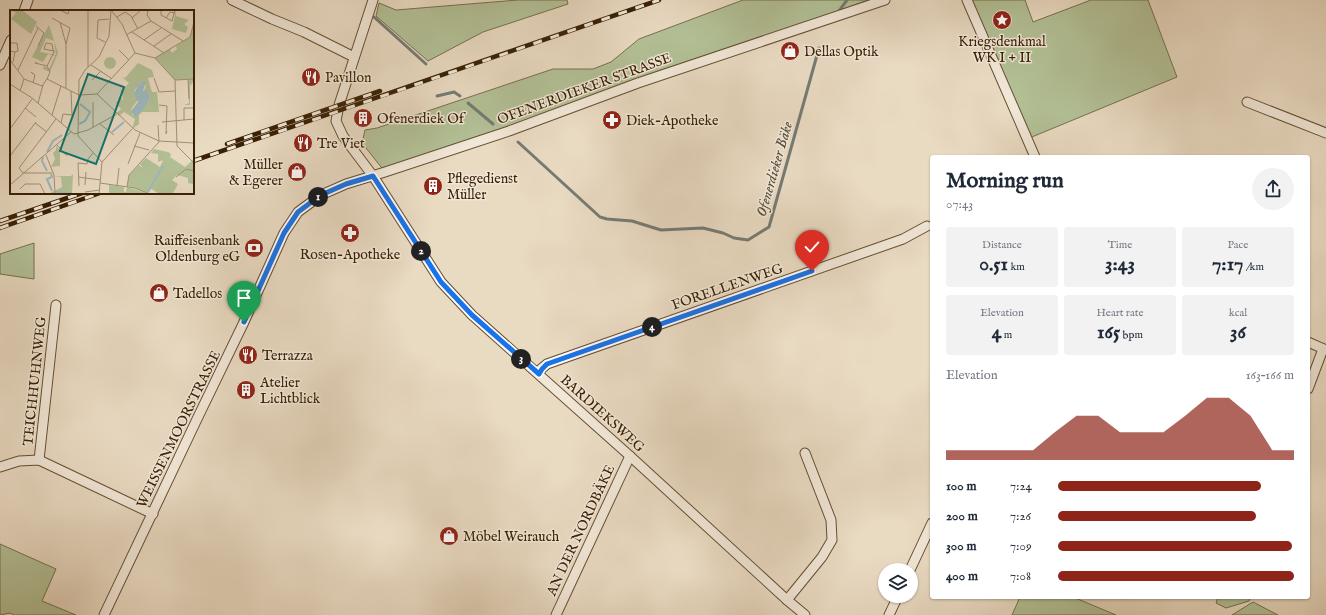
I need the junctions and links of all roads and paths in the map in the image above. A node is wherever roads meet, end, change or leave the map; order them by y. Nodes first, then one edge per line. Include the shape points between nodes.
1 (28, 0) edge
2 (232, 0) edge
3 (373, 0) edge
4 (885, 0) edge
5 (967, 0) edge
6 (24, 10) edge
7 (10, 42) edge
8 (354, 58) junction
9 (0, 65) edge
10 (1247, 102) dead end
11 (1326, 133) edge
12 (1034, 155) edge
13 (373, 176) junction
14 (298, 212) joint
15 (927, 226) dead end
16 (56, 305) dead end
17 (1310, 343) edge
18 (1325, 349) edge
19 (539, 374) junction
20 (1310, 384) edge
21 (805, 453) dead end
22 (630, 456) junction
23 (39, 460) junction
24 (0, 466) edge
25 (152, 514) junction
26 (930, 527) edge
27 (913, 563) edge
28 (787, 600) junction
29 (895, 603) edge
30 (104, 615) edge
31 (556, 615) edge
32 (805, 615) edge
33 (889, 615) edge

1 - 6 street
2 - 8 street via 304,32
3 - 8 street, BARDIEKSWEG
4 - 13 street, OFENERDIEKER STRASSE
5 - 12 street
7 - 9 street
8 - 13 street, BARDIEKSWEG via 336,121 343,136
10 - 11 street
13 - 14 street, OFENERDIEKER STRASSE via 321,195
13 - 19 street, BARDIEKSWEG via 441,282 472,315
14 - 25 street, WEISSENMOORSTRASSE via 284,233
15 - 19 street, FORELLENWEG via 903,239 547,364
16 - 23 street, TEICHHUHNWEG
17 - 18 street
18 - 20 street
19 - 22 street, BARDIEKSWEG
21 - 28 street via 831,520 832,540 822,558
22 - 28 street, BARDIEKSWEG
22 - 31 street, AN DER NORDBÄKE
23 - 24 street via 19,461
23 - 25 street
25 - 30 street, WEISSENMOORSTRASSE
26 - 27 street
28 - 32 street, BARDIEKSWEG
29 - 33 street

